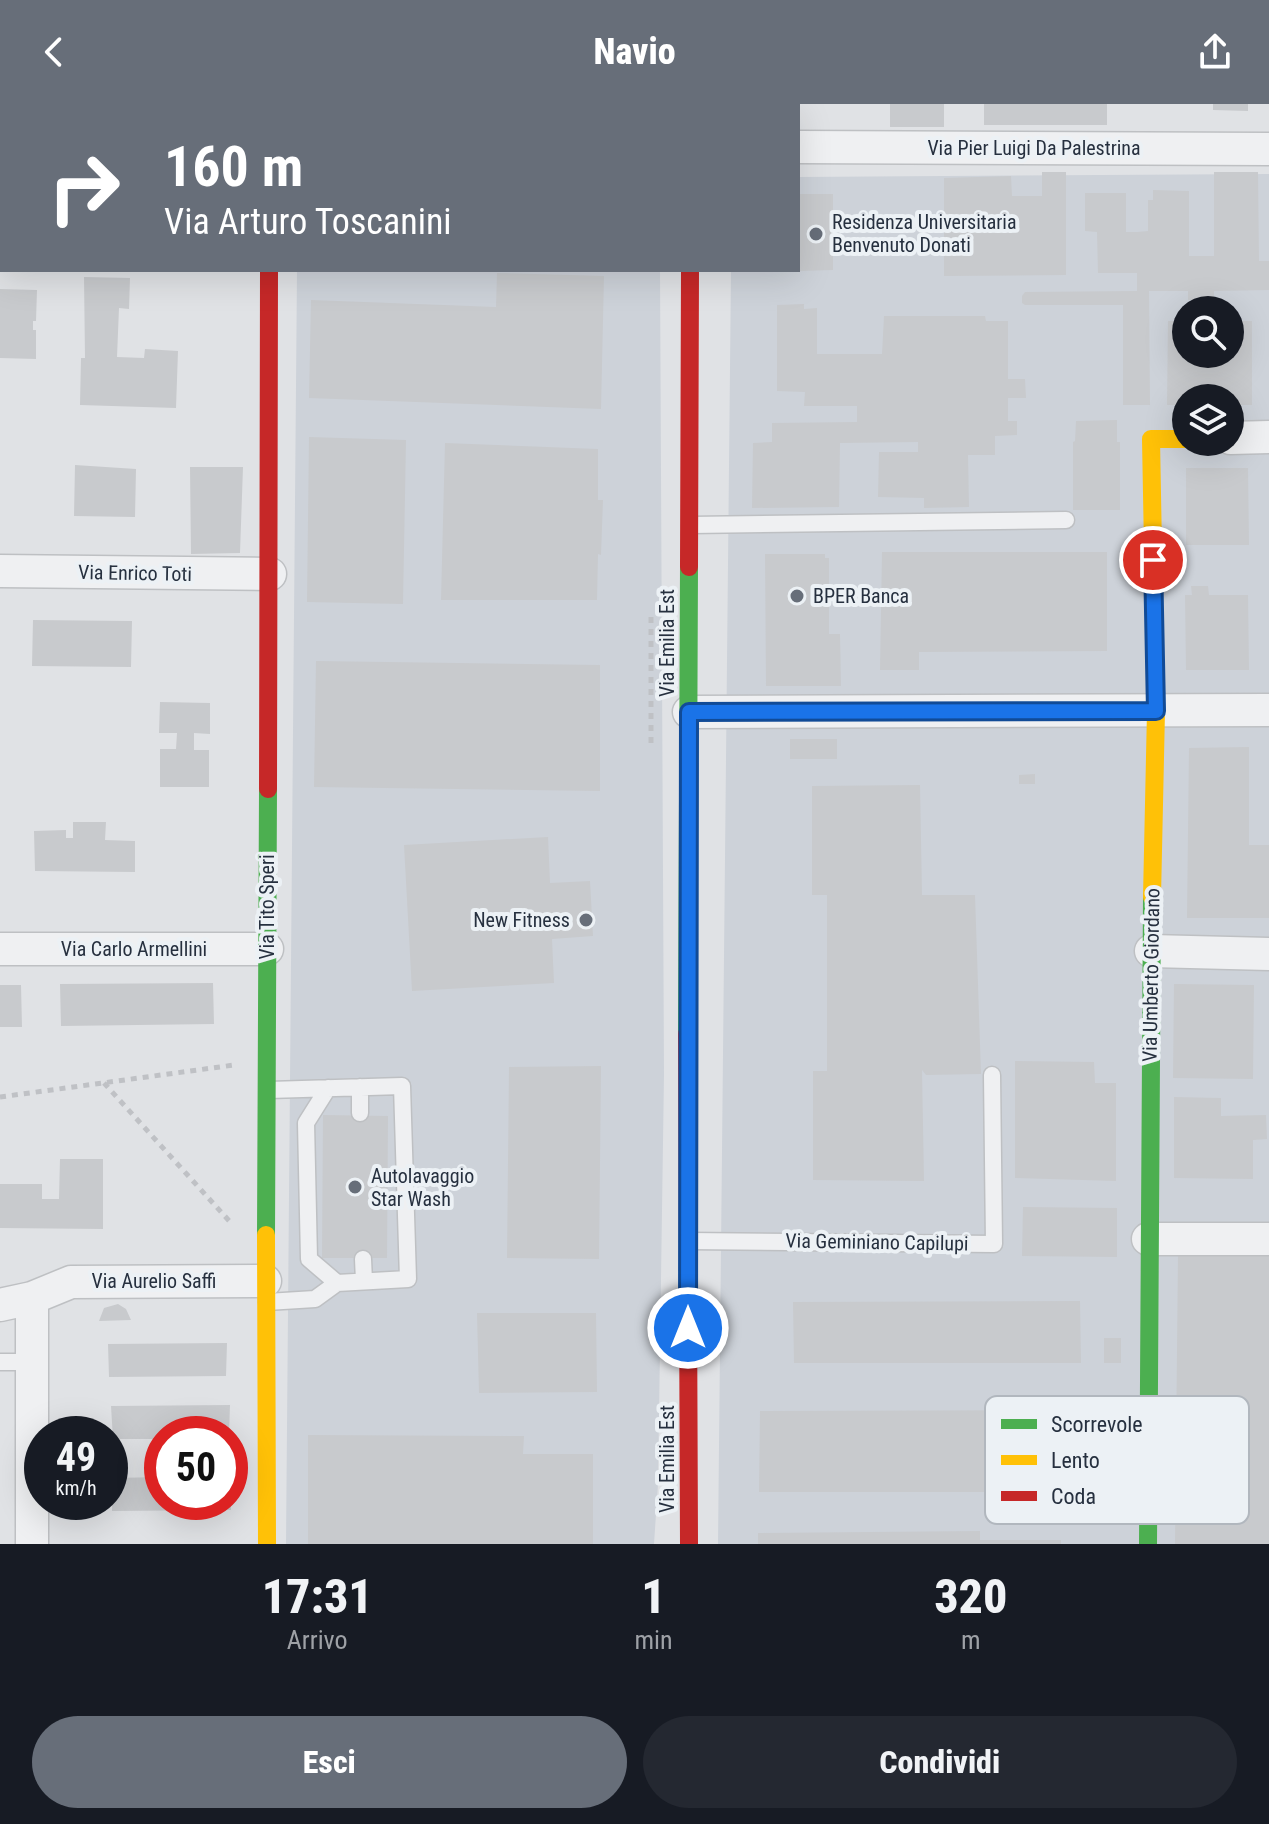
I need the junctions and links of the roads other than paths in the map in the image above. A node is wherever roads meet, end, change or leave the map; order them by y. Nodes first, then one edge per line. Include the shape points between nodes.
1 (800, 147) edge
2 (1269, 149) edge
3 (269, 272) edge
4 (690, 272) edge
5 (1269, 437) edge
6 (1244, 438) edge
7 (1172, 439) edge
8 (1066, 520) dead end
9 (689, 525) junction
10 (0, 571) edge
11 (270, 574) junction
12 (1269, 710) edge
13 (1156, 711) junction
14 (689, 712) junction
15 (0, 949) edge
16 (267, 949) junction
17 (1151, 951) junction
18 (1269, 954) edge
19 (992, 1075) dead end
20 (360, 1087) junction
21 (328, 1088) junction
22 (266, 1090) junction
23 (360, 1113) dead end
24 (1148, 1239) junction
25 (1269, 1239) edge
26 (688, 1241) junction
27 (363, 1259) dead end
28 (364, 1281) junction
29 (337, 1283) junction
30 (265, 1291) junction
31 (32, 1298) junction
32 (0, 1305) edge
33 (0, 1362) edge
34 (32, 1362) junction
35 (1148, 1396) edge
36 (32, 1544) edge
37 (267, 1544) edge
38 (689, 1544) edge

1 - 2 street, Via Pier Luigi Da Palestrina
3 - 11 street, Via Tito Speri
4 - 9 street, Via Emilia Est
5 - 6 street
7 - 13 street, Via Umberto Giordano via 1151,439
8 - 9 lane
9 - 14 street, Via Emilia Est
10 - 11 street, Via Enrico Toti
11 - 16 street, Via Tito Speri
12 - 13 street
13 - 14 street
13 - 17 street, Via Umberto Giordano
14 - 26 street, Via Emilia Est
15 - 16 street, Via Carlo Armellini
16 - 22 street, Via Tito Speri
17 - 18 street
17 - 24 street, Via Umberto Giordano
19 - 26 lane, Via Geminiano Capilupi via 994,1244
20 - 21 lane
20 - 23 lane
20 - 28 lane via 402,1086 408,1279
21 - 22 lane
21 - 29 lane via 306,1123 309,1259
22 - 30 street, Via Tito Speri
24 - 25 street
24 - 35 street, Via Umberto Giordano
26 - 38 street, Via Emilia Est
27 - 28 lane
28 - 29 lane
29 - 30 lane via 315,1299
30 - 31 street, Via Aurelio Saffi via 71,1282
30 - 37 street, Via Tito Speri
31 - 32 street, Via Aurelio Saffi
31 - 34 street
33 - 34 lane
34 - 36 street

